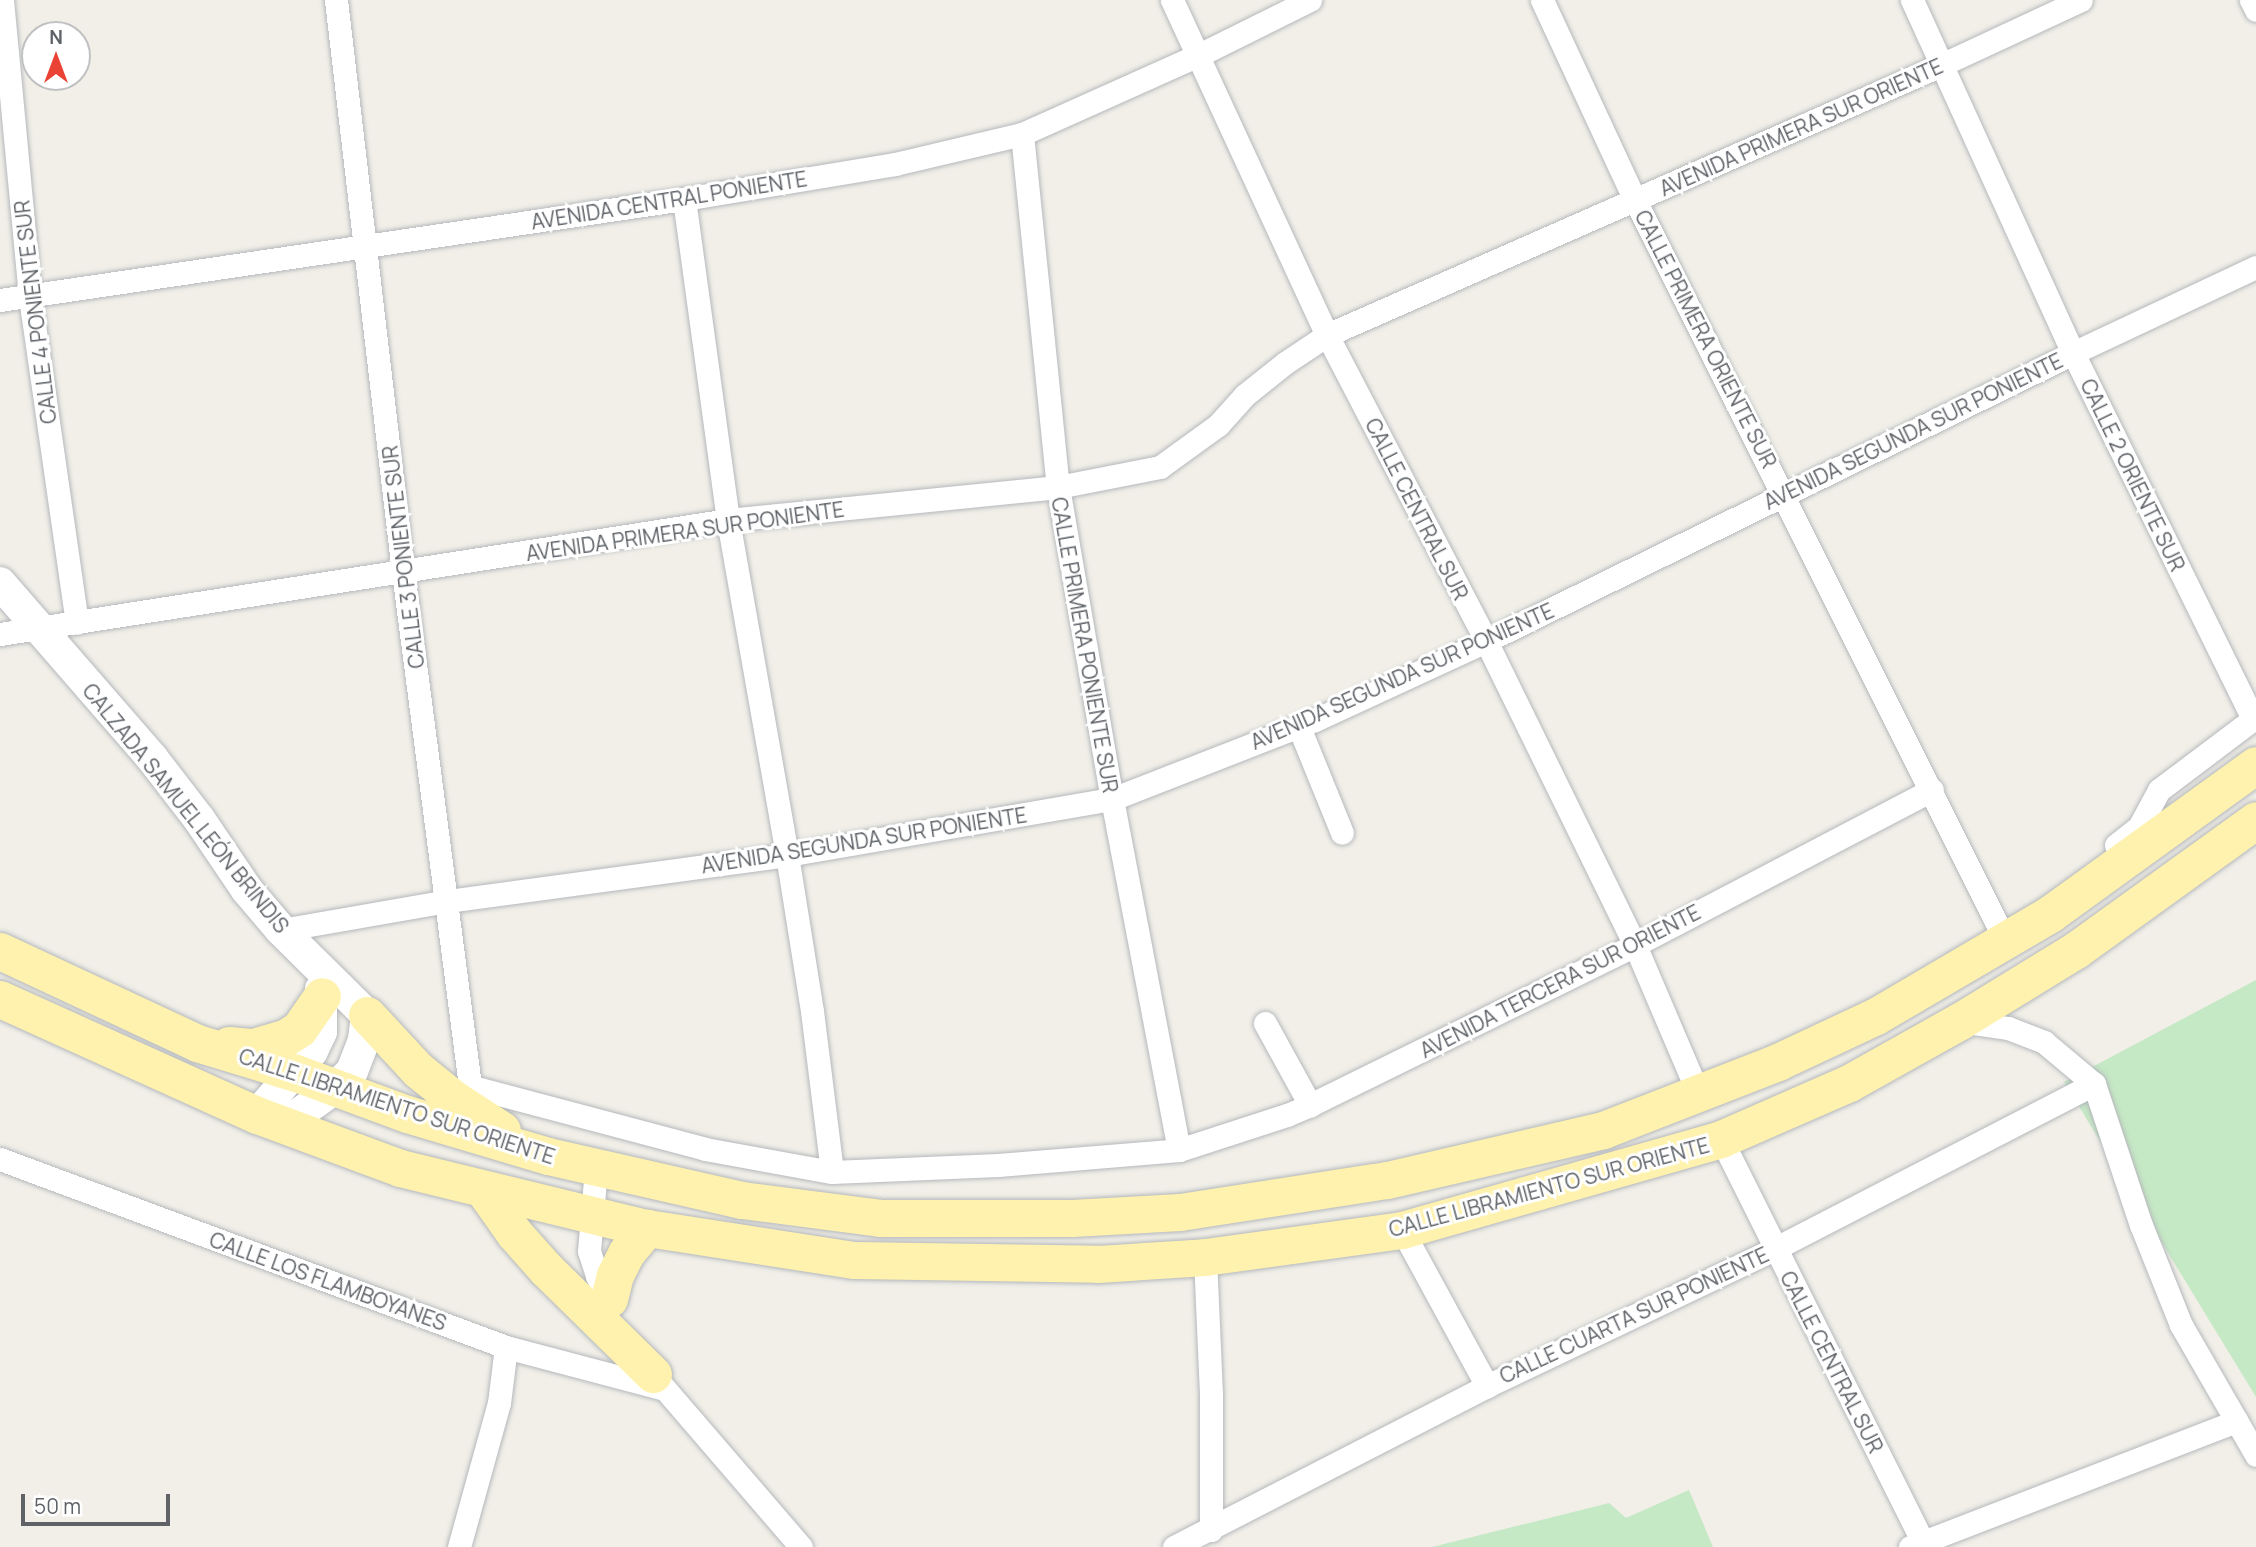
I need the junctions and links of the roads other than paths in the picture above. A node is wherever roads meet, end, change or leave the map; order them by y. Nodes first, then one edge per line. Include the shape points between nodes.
1 (2, 0) edge
2 (336, 0) edge
3 (1172, 0) edge
4 (1310, 0) edge
5 (1542, 0) edge
6 (1912, 0) edge
7 (2081, 0) edge
8 (2251, 0) edge
9 (2256, 10) edge
10 (1199, 55) junction
11 (1941, 65) junction
12 (1022, 134) junction
13 (684, 199) junction
14 (1635, 200) junction
15 (366, 246) junction
16 (2256, 267) edge
17 (30, 297) junction
18 (0, 300) edge
19 (1327, 335) junction
20 (2073, 353) junction
21 (1058, 487) junction
22 (1783, 494) junction
23 (728, 520) junction
24 (403, 572) junction
25 (0, 583) edge
26 (77, 623) junction
27 (40, 629) junction
28 (0, 634) edge
29 (1486, 641) junction
30 (2254, 718) edge
31 (1298, 727) junction
32 (2256, 765) edge
33 (1932, 790) junction
34 (1112, 799) junction
35 (2256, 820) edge
36 (1342, 833) dead end
37 (787, 855) junction
38 (447, 901) junction
39 (2050, 914) junction
40 (281, 930) junction
41 (2005, 940) junction
42 (1635, 945) junction
43 (0, 951) edge
44 (321, 981) junction
45 (0, 999) edge
46 (368, 1015) junction
47 (1960, 1021) junction
48 (1265, 1023) dead end
49 (197, 1043) junction
50 (296, 1073) junction
51 (2094, 1083) junction
52 (335, 1088) junction
53 (1699, 1095) junction
54 (472, 1100) junction
55 (1310, 1105) junction
56 (271, 1119) junction
57 (1721, 1139) junction
58 (1179, 1150) junction
59 (548, 1156) junction
60 (0, 1159) edge
61 (596, 1168) junction
62 (832, 1172) junction
63 (482, 1189) junction
64 (590, 1215) junction
65 (647, 1228) junction
66 (1402, 1230) junction
67 (1776, 1248) junction
68 (1205, 1256) junction
69 (609, 1299) junction
70 (506, 1347) junction
71 (657, 1381) junction
72 (1487, 1385) junction
73 (2237, 1421) junction
74 (2256, 1455) edge
75 (1211, 1530) junction
76 (1919, 1545) edge
77 (459, 1547) edge
78 (801, 1547) edge
79 (1174, 1547) edge

1 - 17 street, CALLE 4 PONIENTE SUR
2 - 15 street, CALLE 3 PONIENTE SUR
3 - 10 street, CALLE CENTRAL SUR
4 - 10 street, AVENIDA CENTRAL PONIENTE
5 - 14 street, CALLE PRIMERA ORIENTE SUR
6 - 11 street, CALLE 2 ORIENTE SUR
7 - 11 street, AVENIDA PRIMERA SUR ORIENTE
8 - 9 street
10 - 12 street, AVENIDA CENTRAL PONIENTE
10 - 19 street, CALLE CENTRAL SUR
11 - 14 street, AVENIDA PRIMERA SUR ORIENTE
11 - 20 street, CALLE 2 ORIENTE SUR
12 - 13 street, AVENIDA CENTRAL PONIENTE via 895,164
12 - 21 street, CALLE PRIMERA PONIENTE SUR
13 - 15 street, AVENIDA CENTRAL PONIENTE
13 - 23 street
14 - 19 street, AVENIDA PRIMERA SUR ORIENTE
14 - 22 street, CALLE PRIMERA ORIENTE SUR
15 - 17 street, AVENIDA CENTRAL PONIENTE
15 - 24 street, CALLE 3 PONIENTE SUR
16 - 20 street, AVENIDA SEGUNDA SUR PONIENTE
17 - 18 street, AVENIDA CENTRAL PONIENTE
17 - 26 street, CALLE 4 PONIENTE SUR
19 - 21 street, AVENIDA PRIMERA SUR PONIENTE via 1285,363 1218,425 1160,467
19 - 29 street, CALLE CENTRAL SUR
20 - 22 street, AVENIDA SEGUNDA SUR PONIENTE
20 - 30 street, CALLE 2 ORIENTE SUR
21 - 23 street, AVENIDA PRIMERA SUR PONIENTE
21 - 34 street, CALLE PRIMERA PONIENTE SUR
22 - 29 street, AVENIDA SEGUNDA SUR PONIENTE
22 - 33 street, CALLE PRIMERA ORIENTE SUR
23 - 24 street, AVENIDA PRIMERA SUR PONIENTE
23 - 37 street
24 - 26 street, AVENIDA PRIMERA SUR PONIENTE
24 - 38 street, CALLE 3 PONIENTE SUR
25 - 27 street, CALZADA SAMUEL LEÓN BRINDIS
26 - 27 street, AVENIDA PRIMERA SUR PONIENTE
27 - 28 street, AVENIDA PRIMERA SUR PONIENTE
27 - 40 street, CALZADA SAMUEL LEÓN BRINDIS via 152,758
29 - 31 street, AVENIDA SEGUNDA SUR PONIENTE
29 - 42 street, CALLE CENTRAL SUR
30 - 39 street via 2159,790 2139,827 2096,860
31 - 34 street, AVENIDA SEGUNDA SUR PONIENTE
31 - 36 street
32 - 39 main road, CALLE LIBRAMIENTO SUR ORIENTE
33 - 41 street, CALLE PRIMERA ORIENTE SUR
33 - 42 street, AVENIDA TERCERA SUR ORIENTE
34 - 37 street, AVENIDA SEGUNDA SUR PONIENTE
34 - 58 street, CALLE PRIMERA PONIENTE SUR
35 - 47 main road, CALLE LIBRAMIENTO SUR ORIENTE via 2076,950
37 - 38 street, AVENIDA SEGUNDA SUR PONIENTE
37 - 62 street
38 - 40 street, AVENIDA SEGUNDA SUR PONIENTE
38 - 54 street, CALLE 3 PONIENTE SUR
39 - 41 main road, CALLE LIBRAMIENTO SUR ORIENTE
40 - 44 street, CALZADA SAMUEL LEÓN BRINDIS
41 - 53 main road, CALLE LIBRAMIENTO SUR ORIENTE via 1876,1016
42 - 53 street, CALLE CENTRAL SUR
42 - 55 street, AVENIDA TERCERA SUR ORIENTE
43 - 49 main road, CALLE LIBRAMIENTO SUR ORIENTE
44 - 46 street, CALZADA SAMUEL LEÓN BRINDIS
44 - 49 main road via 299,1029 285,1038 253,1047
44 - 50 street via 321,1032
45 - 56 main road, CALLE LIBRAMIENTO SUR ORIENTE
46 - 52 street via 352,1071
46 - 54 main road via 418,1070
47 - 51 street via 2008,1028 2044,1042
47 - 57 main road, CALLE LIBRAMIENTO SUR ORIENTE via 1849,1083
48 - 55 street
49 - 50 main road, CALLE LIBRAMIENTO SUR ORIENTE
50 - 52 main road, CALLE LIBRAMIENTO SUR ORIENTE
50 - 56 street
51 - 67 street, CALLE CUARTA SUR PONIENTE
51 - 73 street via 2141,1225 2181,1325
52 - 56 street
52 - 59 main road, CALLE LIBRAMIENTO SUR ORIENTE
53 - 61 main road, CALLE LIBRAMIENTO SUR ORIENTE via 1603,1130 1400,1177 1180,1212 1072,1218 880,1218 742,1200
54 - 59 main road
54 - 62 street, AVENIDA TERCERA SUR ORIENTE
55 - 58 street, AVENIDA TERCERA SUR ORIENTE
56 - 63 main road, CALLE LIBRAMIENTO SUR ORIENTE via 400,1168
57 - 66 main road, CALLE LIBRAMIENTO SUR ORIENTE
57 - 67 street, CALLE CENTRAL SUR
58 - 62 street, AVENIDA TERCERA SUR ORIENTE via 998,1165
59 - 61 main road, CALLE LIBRAMIENTO SUR ORIENTE
60 - 70 street, CALLE LOS FLAMBOYANES
61 - 64 street
63 - 64 main road, CALLE LIBRAMIENTO SUR ORIENTE
63 - 71 main road via 546,1269
64 - 65 main road, CALLE LIBRAMIENTO SUR ORIENTE
64 - 69 street via 589,1251
65 - 68 main road, CALLE LIBRAMIENTO SUR ORIENTE via 855,1260 1098,1264
65 - 69 main road via 626,1253
66 - 68 main road, CALLE LIBRAMIENTO SUR ORIENTE
66 - 72 street
67 - 72 street, CALLE CUARTA SUR PONIENTE
67 - 76 street, CALLE CENTRAL SUR
68 - 75 street
69 - 71 street
70 - 71 street, CALLE LOS FLAMBOYANES
70 - 77 street via 499,1403
71 - 78 street
72 - 75 street, CALLE CUARTA SUR PONIENTE
73 - 74 street
73 - 76 street
75 - 79 street, CALLE CUARTA SUR PONIENTE

